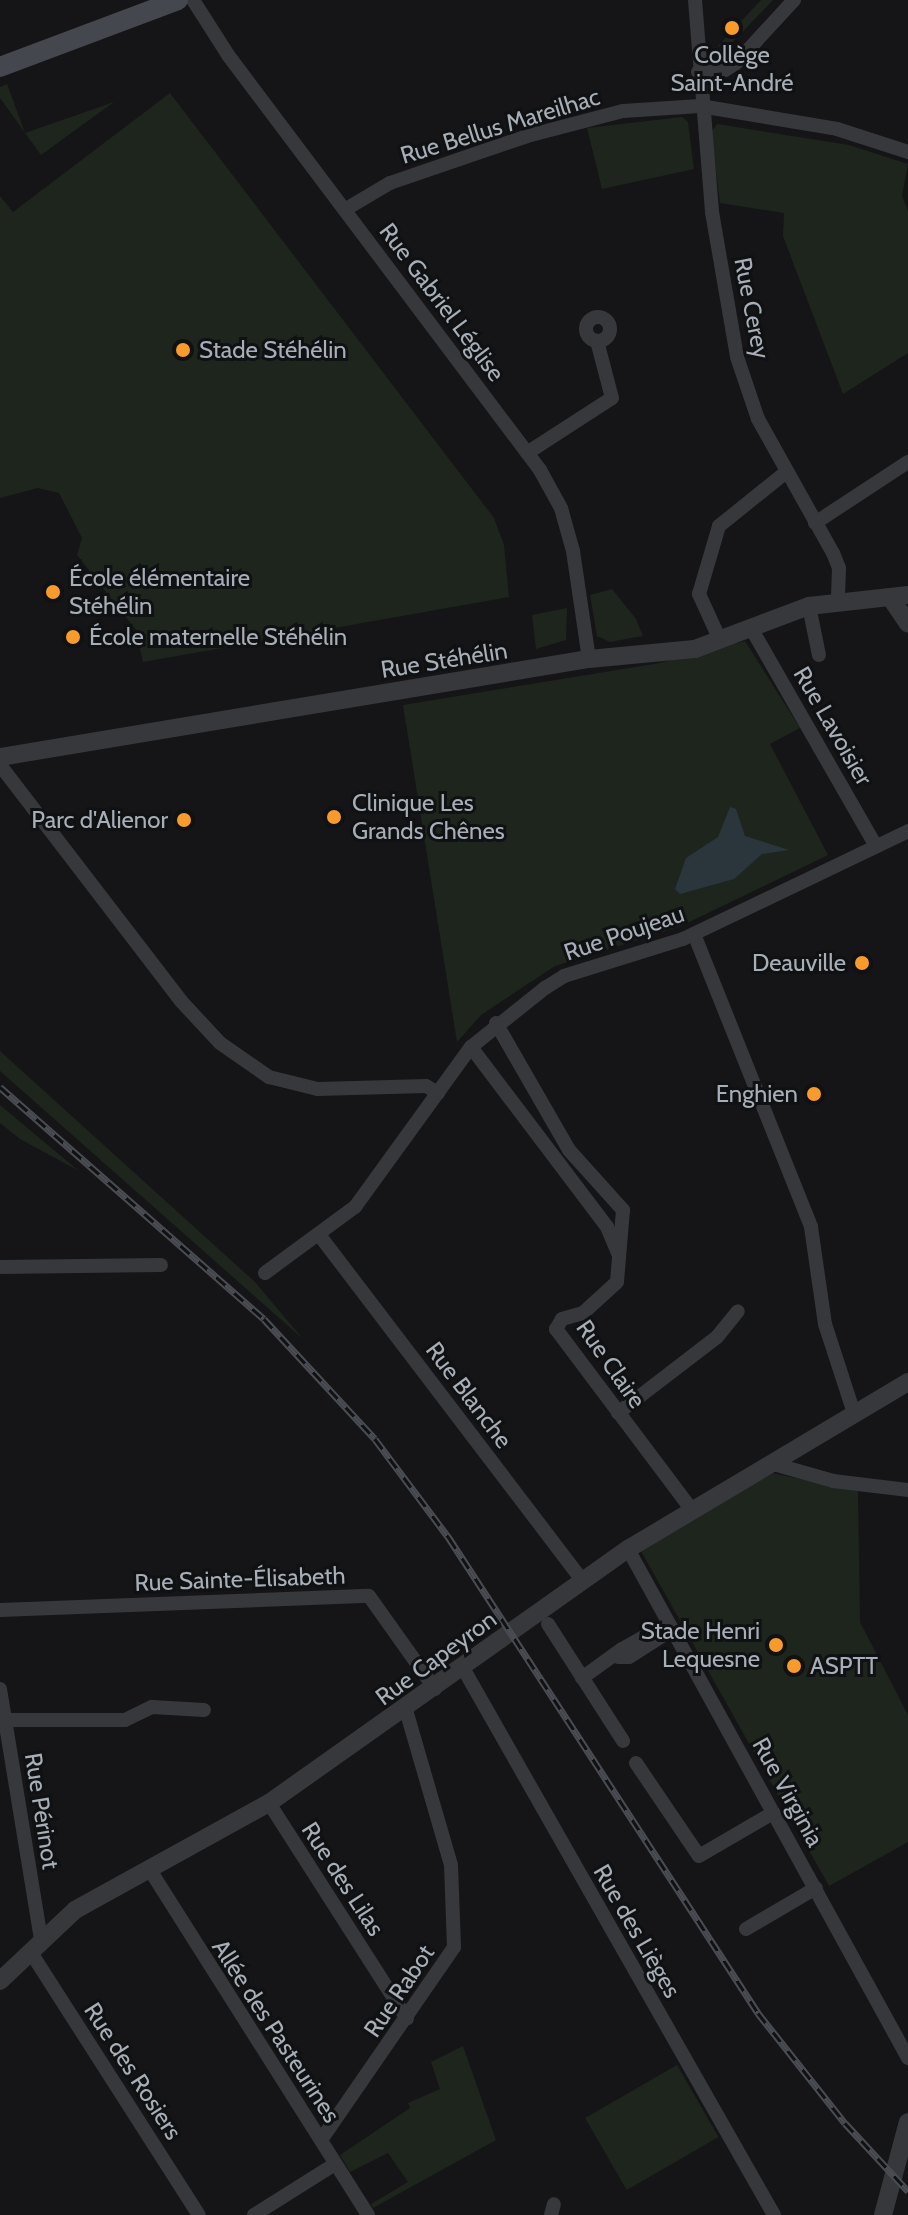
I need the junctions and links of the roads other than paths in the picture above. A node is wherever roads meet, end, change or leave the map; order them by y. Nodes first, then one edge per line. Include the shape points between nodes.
1 (178, 0) edge
2 (193, 0) edge
3 (695, 0) edge
4 (794, 0) edge
5 (0, 67) edge
6 (698, 72) junction
7 (700, 106) junction
8 (908, 152) edge
9 (346, 209) junction
10 (597, 341) dead end
11 (527, 453) junction
12 (908, 462) edge
13 (785, 473) junction
14 (815, 523) junction
15 (908, 582) edge
16 (899, 596) edge
17 (838, 603) junction
18 (809, 606) junction
19 (908, 624) edge
20 (751, 628) junction
21 (720, 640) junction
22 (819, 655) dead end
23 (589, 659) junction
24 (0, 757) edge
25 (0, 765) edge
26 (908, 831) edge
27 (876, 846) junction
28 (694, 934) junction
29 (496, 1023) junction
30 (471, 1047) junction
31 (438, 1093) junction
32 (569, 1150) junction
33 (555, 1160) junction
34 (320, 1236) junction
35 (619, 1257) junction
36 (161, 1265) dead end
37 (0, 1267) edge
38 (265, 1273) dead end
39 (738, 1311) dead end
40 (908, 1382) edge
41 (618, 1413) junction
42 (854, 1413) junction
43 (770, 1463) junction
44 (908, 1490) edge
45 (692, 1510) junction
46 (628, 1549) junction
47 (582, 1580) junction
48 (0, 1610) edge
49 (548, 1624) dead end
50 (673, 1629) junction
51 (463, 1668) junction
52 (582, 1678) junction
53 (0, 1689) edge
54 (435, 1689) junction
55 (204, 1710) dead end
56 (406, 1710) junction
57 (5, 1720) junction
58 (623, 1741) dead end
59 (636, 1763) dead end
60 (6, 1773) edge
61 (269, 1803) junction
62 (773, 1813) junction
63 (150, 1870) junction
64 (816, 1888) junction
65 (746, 1929) dead end
66 (35, 1945) junction
67 (0, 1981) edge
68 (407, 2019) junction
69 (908, 2058) edge
70 (908, 2122) edge
71 (321, 2140) junction
72 (335, 2164) junction
73 (199, 2215) edge
74 (254, 2215) edge
75 (368, 2215) edge
76 (774, 2215) edge
77 (883, 2215) edge

1 - 5 main road
2 - 9 street, Rue Gabriel Léglise via 228,55
3 - 6 street, Rue Cerey
4 - 6 street via 736,63 725,70
6 - 7 street, Rue Cerey
7 - 8 street, Rue Bellus Mareilhac via 825,127
7 - 9 street, Rue Bellus Mareilhac via 623,111 527,136 390,183
7 - 13 street, Rue Cerey via 713,224 737,357 751,403
9 - 11 street, Rue Gabriel Léglise
10 - 11 street via 612,398
11 - 23 street, Rue Gabriel Léglise via 561,508
12 - 14 street
13 - 14 street, Rue Cerey
13 - 21 street via 719,526 699,594
14 - 17 street, Rue Cerey via 839,568
15 - 16 street
16 - 17 street, Rue Stéhélin
16 - 19 street
17 - 18 street, Rue Stéhélin
18 - 20 street, Rue Stéhélin
18 - 22 street
20 - 21 street, Rue Stéhélin
20 - 27 street, Rue Lavoisier
21 - 23 street, Rue Stéhélin via 653,655
23 - 24 street, Rue Stéhélin
25 - 31 street via 181,1001 220,1043 269,1077 318,1089 426,1086
26 - 27 street, Rue Poujeau
27 - 28 street, Rue Poujeau
28 - 29 street, Rue Poujeau via 564,976
28 - 42 street via 811,1227 825,1324
29 - 30 street, Rue Poujeau
29 - 32 street, Rue Claire
30 - 31 street, Rue Poujeau
30 - 33 street
31 - 34 street, Rue Poujeau via 371,1190
32 - 33 street
32 - 35 street, Rue Claire via 623,1210
33 - 35 street via 607,1227
34 - 38 street, Rue Poujeau
34 - 47 street, Rue Blanche
35 - 41 street, Rue Claire via 620,1276 612,1290 572,1320 562,1319 556,1329
36 - 37 street
39 - 41 street via 717,1337
40 - 42 street, Rue Capeyron
41 - 45 street, Rue Claire
42 - 43 street, Rue Capeyron
43 - 44 street via 833,1481
43 - 45 street, Rue Capeyron
45 - 46 street, Rue Capeyron
46 - 47 street, Rue Capeyron
46 - 50 street, Rue Virginia
47 - 51 street, Rue Capeyron
48 - 54 street, Rue Sainte-Élisabeth via 369,1596
49 - 52 street
50 - 52 street
50 - 62 street, Rue Virginia
51 - 54 street, Rue Capeyron
51 - 76 street, Rue des Lièges
52 - 58 street
53 - 57 street, Rue Périnot
54 - 56 street, Rue Capeyron
55 - 57 street via 152,1707 125,1720
56 - 61 street, Rue Capeyron
56 - 68 street, Rue Rabot via 451,1865 456,1937 449,1960
57 - 60 street, Rue Périnot
59 - 62 street via 699,1856
60 - 66 street, Rue Périnot
61 - 63 street, Rue Capeyron
61 - 68 street, Rue des Lilas
62 - 64 street, Rue Virginia
63 - 66 street, Rue Capeyron via 75,1910
63 - 71 street, Allée des Pasteurines
64 - 65 street
64 - 69 street, Rue Virginia
66 - 67 street, Rue Capeyron
66 - 73 street, Rue des Rosiers
68 - 71 street, Rue Rabot
70 - 77 street
71 - 72 street, Allée des Pasteurines
72 - 74 street
72 - 75 street, Allée des Pasteurines

